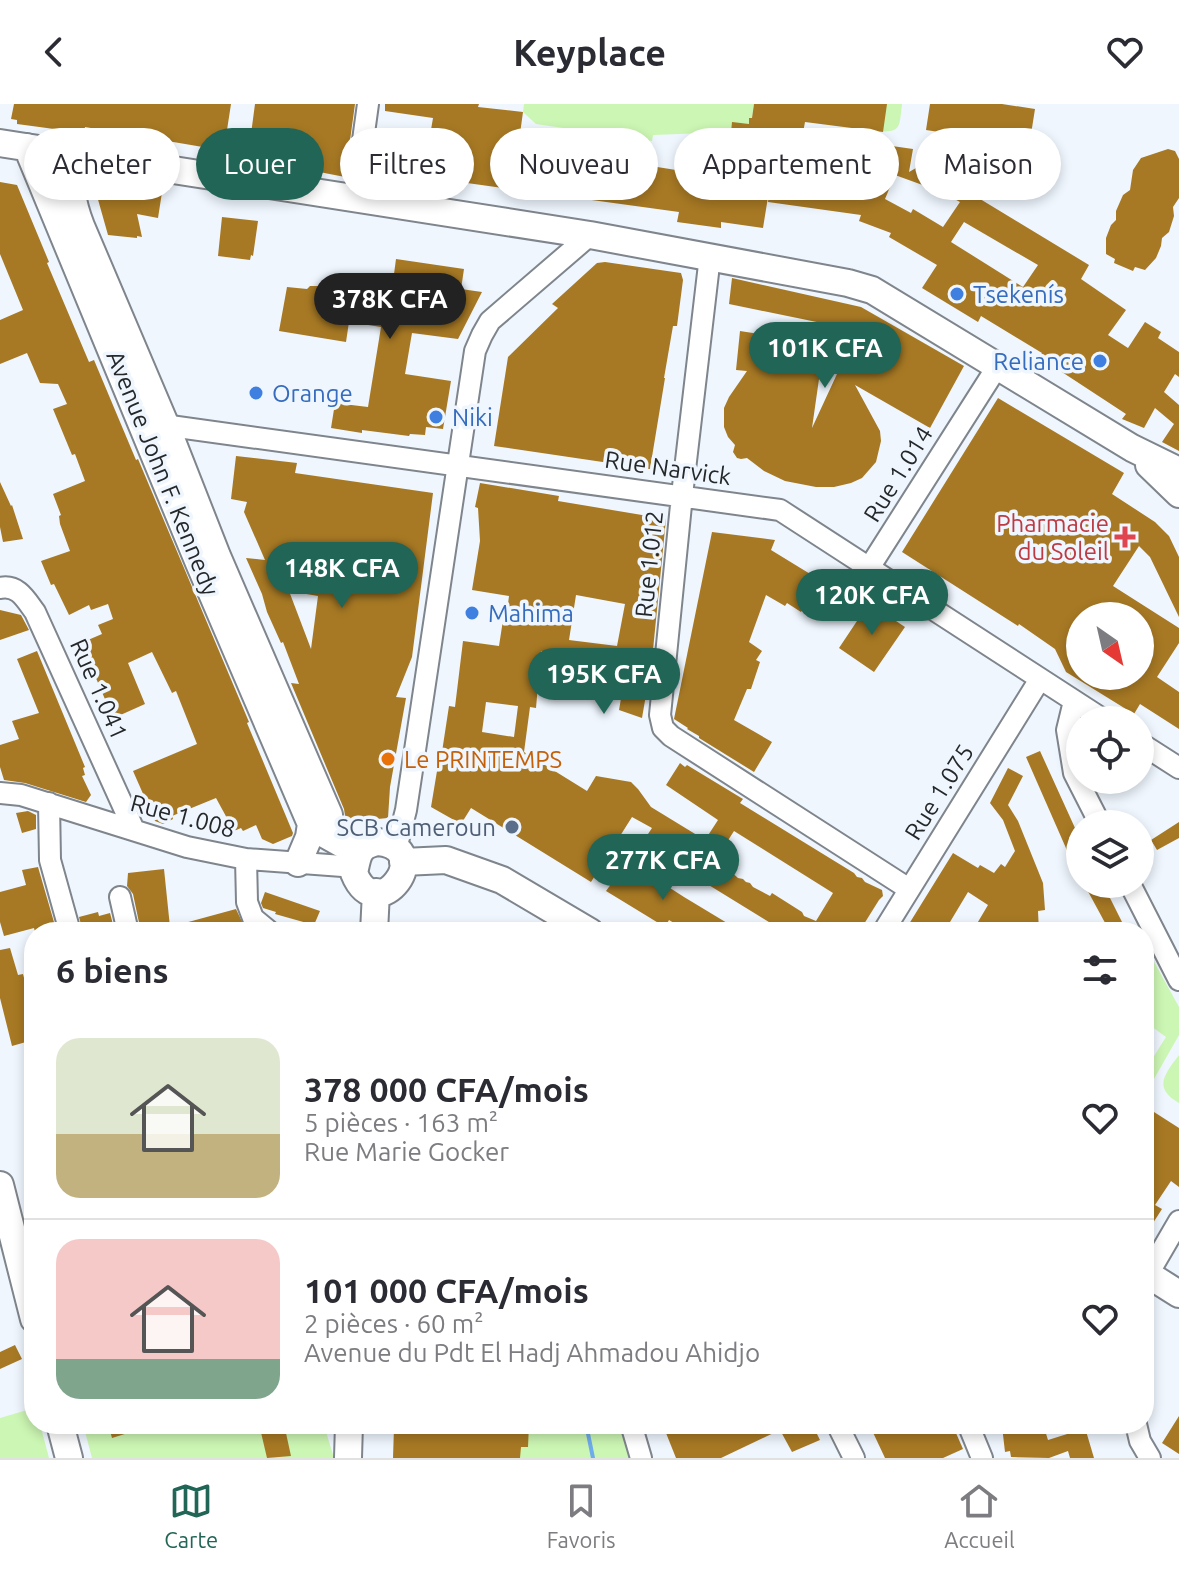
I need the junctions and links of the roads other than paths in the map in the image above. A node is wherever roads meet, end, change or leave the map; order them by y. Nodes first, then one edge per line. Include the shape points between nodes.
1 (368, 104) edge
2 (365, 128) edge
3 (0, 143) edge
4 (24, 147) edge
5 (180, 170) edge
6 (340, 196) edge
7 (51, 200) edge
8 (73, 200) edge
9 (368, 200) edge
10 (590, 235) junction
11 (710, 256) junction
12 (997, 367) junction
13 (154, 424) junction
14 (1132, 448) junction
15 (458, 465) junction
16 (1179, 471) edge
17 (1179, 494) edge
18 (682, 495) junction
19 (869, 568) junction
20 (0, 588) edge
21 (1040, 679) junction
22 (1074, 701) junction
23 (1082, 706) edge
24 (1154, 752) edge
25 (1179, 768) edge
26 (0, 793) edge
27 (49, 803) junction
28 (1093, 810) edge
29 (134, 830) junction
30 (319, 830) junction
31 (400, 856) junction
32 (246, 859) junction
33 (357, 860) junction
34 (298, 863) junction
35 (909, 889) junction
36 (376, 892) junction
37 (120, 897) dead end
38 (1137, 898) edge
39 (67, 922) edge
40 (126, 922) edge
41 (258, 922) edge
42 (374, 922) edge
43 (573, 922) edge
44 (889, 922) edge
45 (1149, 922) edge
46 (1154, 931) edge
47 (1179, 980) edge
48 (1, 1194) edge
49 (1179, 1221) edge
50 (1154, 1261) edge
51 (1154, 1280) edge
52 (24, 1281) edge
53 (1179, 1294) edge
54 (63, 1434) edge
55 (349, 1434) edge
56 (634, 1434) edge
57 (842, 1434) edge
58 (972, 1434) edge
59 (69, 1458) edge
60 (348, 1458) edge
61 (641, 1458) edge
62 (854, 1458) edge
63 (982, 1458) edge

1 - 2 street
3 - 4 main road
5 - 6 main road
7 - 13 main road, Avenue John F. Kennedy
8 - 13 main road, Avenue John F. Kennedy
9 - 10 main road
10 - 11 main road
10 - 15 street via 490,321 475,351
11 - 12 main road via 872,290
11 - 18 street, Rue 1.012
12 - 14 main road
12 - 19 street, Rue 1.014
13 - 15 street, Rue Narvick
13 - 30 main road, Avenue John F. Kennedy via 293,759 329,815
14 - 16 main road
14 - 17 main road
15 - 18 street, Rue Narvick
15 - 31 street
18 - 19 street, Rue Narvick via 780,510
18 - 35 street, Rue 1.012 via 660,715 663,728
19 - 21 street, Rue Narvick
20 - 29 street, Rue 1.041 via 18,590 35,612
21 - 22 street, Rue Narvick
21 - 35 street, Rue 1.075
22 - 23 street, Rue Narvick
22 - 28 street via 1067,730 1074,773
24 - 25 street
26 - 27 street, Rue 1.008
27 - 29 street, Rue 1.008
27 - 39 street via 50,860
29 - 32 street, Rue 1.008
30 - 33 main road
30 - 34 main road via 309,837
31 - 33 main road via 378,842 365,846
31 - 36 main road via 401,879 385,892
31 - 43 main road via 446,860 502,880
32 - 34 street, Rue 1.008
32 - 41 street via 247,902
33 - 34 street, Rue 1.008
33 - 36 main road via 354,873 361,886
35 - 44 street, Rue 1.075
36 - 42 main road
37 - 40 street
38 - 45 street
46 - 47 street
48 - 52 main road
49 - 50 street
51 - 53 main road
54 - 59 main road
55 - 60 main road
56 - 61 street
57 - 62 street
58 - 63 street

